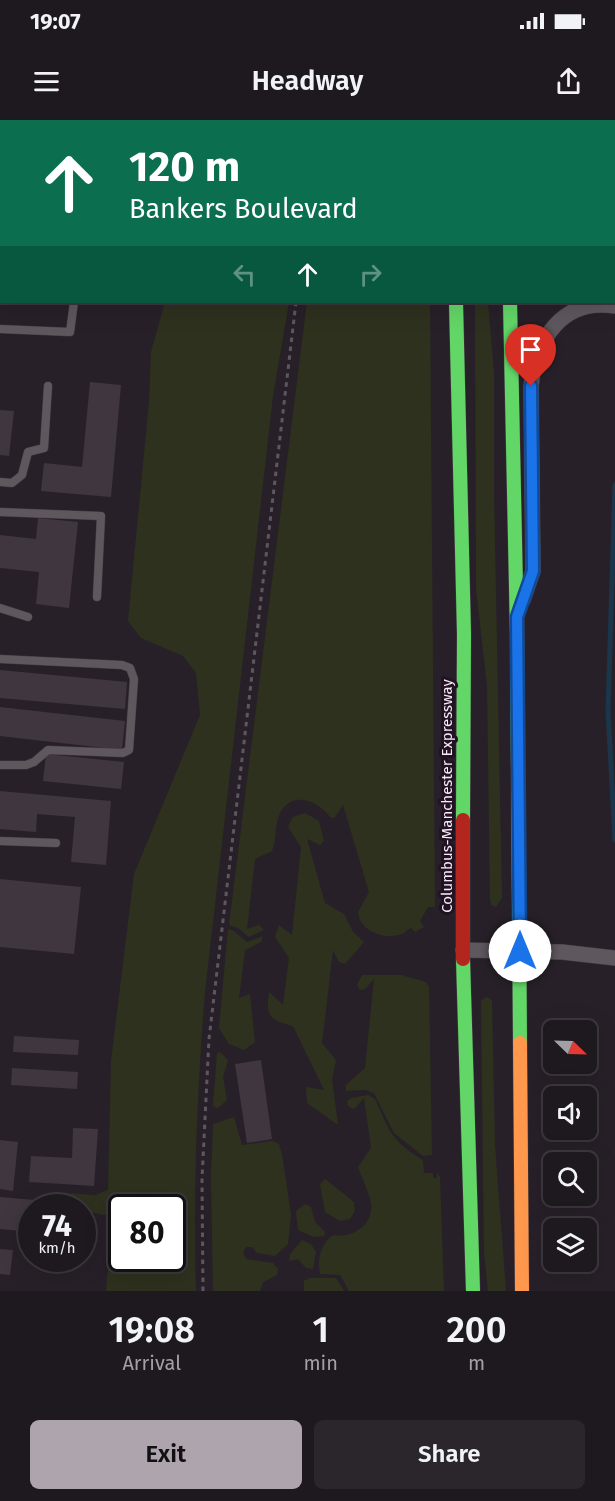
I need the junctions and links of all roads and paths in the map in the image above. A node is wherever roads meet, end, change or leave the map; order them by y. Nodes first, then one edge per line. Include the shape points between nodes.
1 (74, 303) edge
2 (296, 303) edge
3 (456, 303) edge
4 (510, 303) edge
5 (615, 306) edge
6 (0, 328) edge
7 (48, 386) dead end
8 (0, 482) edge
9 (0, 512) edge
10 (97, 597) dead end
11 (0, 608) edge
12 (27, 617) dead end
13 (517, 617) junction
14 (0, 659) edge
15 (0, 765) edge
16 (0, 841) edge
17 (56, 843) dead end
18 (463, 950) junction
19 (520, 951) junction
20 (615, 958) edge
21 (203, 1291) edge
22 (473, 1291) edge
23 (522, 1291) edge

1 - 6 lane via 70,332
2 - 21 path via 209,1039 202,1179
3 - 18 highway, Columbus-Manchester Expressway via 464,634
4 - 13 highway
5 - 13 street via 587,305 566,315 546,338 536,359 531,386 533,571
7 - 8 lane via 44,448 28,452 22,476 12,483
9 - 10 lane via 101,516
11 - 12 lane
13 - 19 highway
14 - 15 lane via 122,665 130,668 134,679 129,750 48,750 26,765
16 - 17 lane
18 - 19 street
18 - 22 highway, Columbus-Manchester Expressway
19 - 20 street
19 - 23 highway

